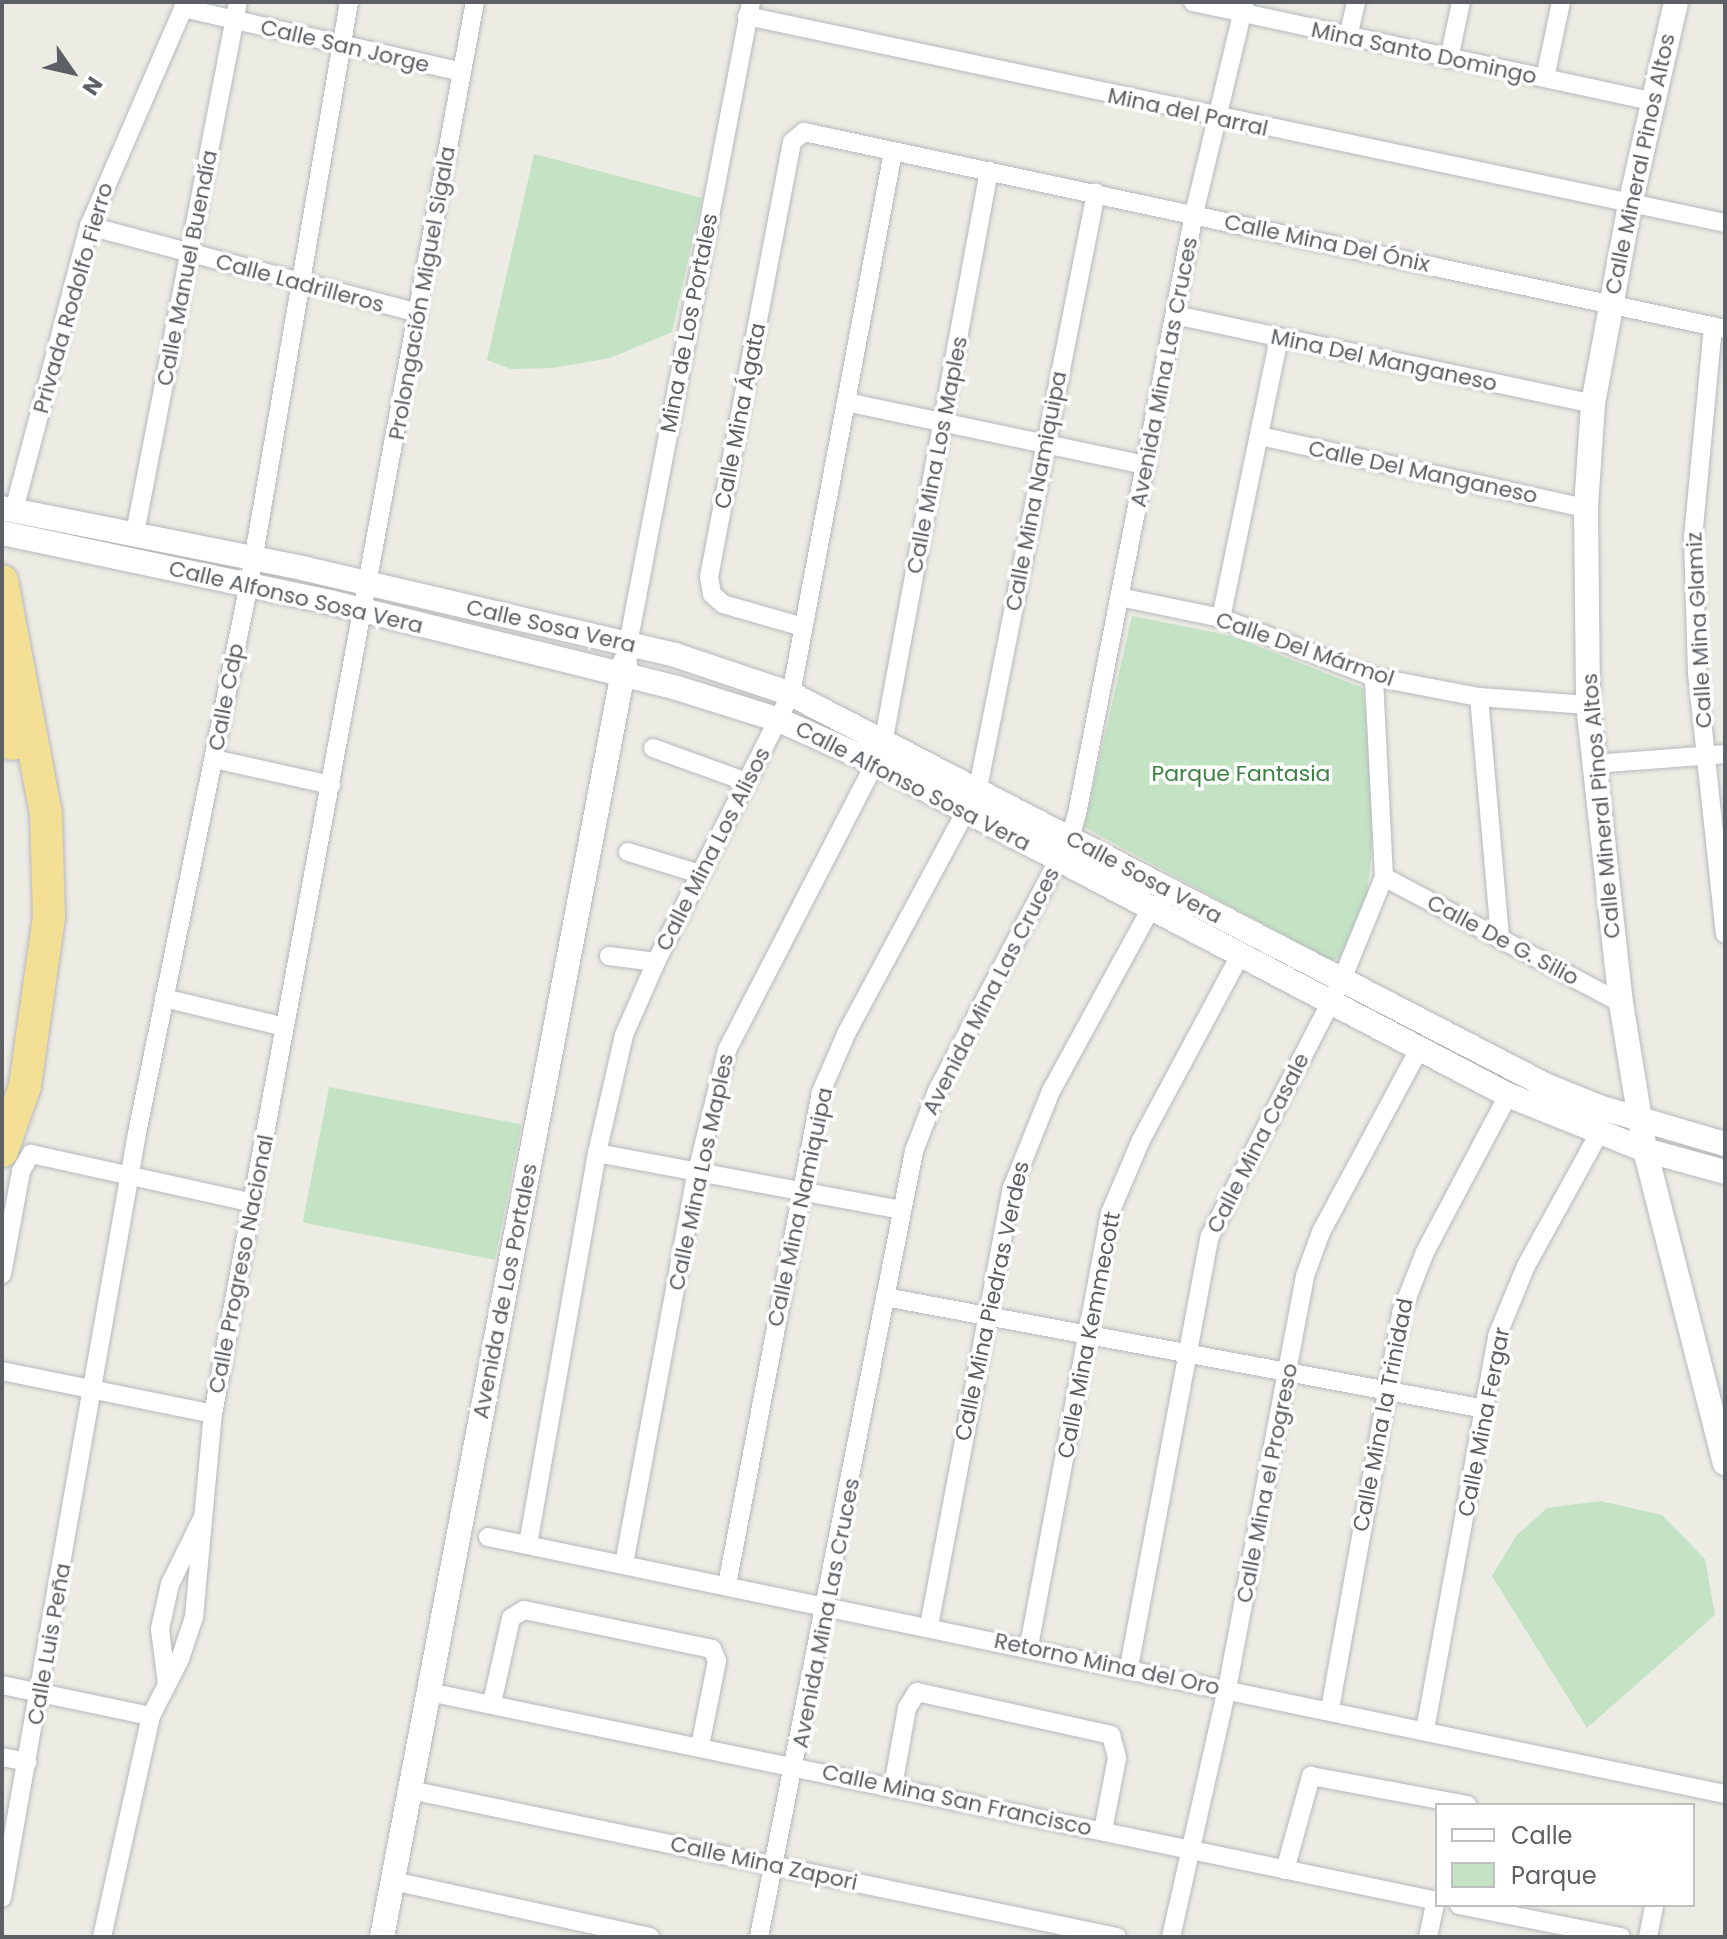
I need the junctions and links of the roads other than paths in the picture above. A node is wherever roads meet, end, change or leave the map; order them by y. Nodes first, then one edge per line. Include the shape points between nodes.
1 (238, 2) edge
2 (349, 2) edge
3 (475, 2) edge
4 (1193, 2) edge
5 (1356, 2) edge
6 (1461, 2) edge
7 (1561, 2) edge
8 (1676, 2) edge
9 (184, 5) edge
10 (1244, 8) edge
11 (749, 9) edge
12 (236, 21) junction
13 (1348, 37) junction
14 (342, 44) junction
15 (1449, 59) junction
16 (462, 72) junction
17 (1545, 78) junction
18 (1654, 102) junction
19 (1215, 118) junction
20 (792, 142) joint
21 (893, 152) junction
22 (989, 171) junction
23 (1096, 193) junction
24 (1630, 204) junction
25 (1194, 214) junction
26 (1725, 223) edge
27 (89, 226) junction
28 (190, 253) junction
29 (300, 285) junction
30 (1609, 304) junction
31 (418, 313) junction
32 (1175, 315) junction
33 (1719, 328) edge
34 (1279, 338) junction
35 (846, 402) junction
36 (1593, 404) junction
37 (944, 423) junction
38 (1260, 436) junction
39 (1045, 442) junction
40 (1146, 465) junction
41 (1586, 508) junction
42 (8, 509) edge
43 (2, 533) edge
44 (135, 533) junction
45 (106, 542) junction
46 (253, 558) junction
47 (2, 581) edge
48 (249, 584) junction
49 (371, 585) junction
50 (1119, 597) junction
51 (365, 611) junction
52 (1221, 618) junction
53 (803, 627) junction
54 (628, 644) junction
55 (622, 675) junction
56 (1374, 677) junction
57 (2, 692) edge
58 (791, 694) junction
59 (1479, 697) junction
60 (1588, 705) junction
61 (779, 720) junction
62 (884, 738) junction
63 (653, 748) dead end
64 (1725, 754) edge
65 (1706, 756) junction
66 (214, 759) junction
67 (875, 763) junction
68 (1593, 764) junction
69 (747, 782) junction
70 (331, 785) junction
71 (978, 788) junction
72 (966, 811) junction
73 (1064, 848) junction
74 (628, 852) dead end
75 (700, 874) junction
76 (1384, 877) junction
77 (1151, 908) junction
78 (1725, 934) edge
79 (1500, 939) junction
80 (1240, 955) junction
81 (609, 956) dead end
82 (656, 962) junction
83 (1336, 991) junction
84 (164, 998) junction
85 (1621, 1003) junction
86 (285, 1027) junction
87 (1419, 1049) junction
88 (2, 1084) edge
89 (1508, 1095) junction
90 (1640, 1120) junction
91 (1599, 1133) junction
92 (1725, 1144) edge
93 (1645, 1150) junction
94 (597, 1153) junction
95 (15, 1154) edge
96 (697, 1172) junction
97 (1725, 1172) edge
98 (131, 1175) junction
99 (798, 1192) junction
100 (253, 1203) junction
101 (901, 1210) junction
102 (2, 1274) edge
103 (885, 1297) junction
104 (986, 1316) junction
105 (1089, 1335) junction
106 (1186, 1353) junction
107 (2, 1371) edge
108 (1288, 1372) junction
109 (93, 1390) junction
110 (1384, 1390) junction
111 (1485, 1409) junction
112 (213, 1414) junction
113 (1724, 1457) edge
114 (205, 1514) junction
115 (488, 1537) dead end
116 (528, 1544) junction
117 (624, 1564) junction
118 (727, 1585) junction
119 (828, 1605) junction
120 (929, 1626) junction
121 (1029, 1646) junction
122 (1129, 1667) junction
123 (167, 1684) junction
124 (2, 1685) edge
125 (1227, 1689) junction
126 (429, 1692) junction
127 (41, 1693) junction
128 (492, 1703) junction
129 (1330, 1709) junction
130 (151, 1716) junction
131 (1425, 1730) junction
132 (700, 1746) junction
133 (2, 1757) edge
134 (28, 1762) junction
135 (796, 1766) junction
136 (893, 1786) junction
137 (410, 1790) junction
138 (1725, 1794) edge
139 (1456, 1803) edge
140 (1103, 1831) junction
141 (1192, 1851) junction
142 (6, 1857) edge
143 (775, 1865) junction
144 (1285, 1870) junction
145 (393, 1881) junction
146 (2, 1898) edge
147 (1435, 1900) edge
148 (1435, 1905) edge
149 (1469, 1907) edge
150 (1654, 1907) edge
151 (102, 1937) edge
152 (382, 1937) edge
153 (650, 1937) edge
154 (759, 1937) edge
155 (1117, 1937) edge
156 (1171, 1937) edge
157 (1428, 1937) edge
158 (1621, 1937) edge
159 (1648, 1937) edge

1 - 12 street, Calle Manuel Buendía
2 - 14 street, Calle Cdp
3 - 16 street, Prolongación Miguel Sigala
4 - 10 street, Mina Santo Domingo
5 - 13 street
6 - 15 street
7 - 17 street
8 - 18 main road, Calle Mineral Pinos Altos
9 - 12 street, Calle San Jorge
9 - 27 street, Privada Rodolfo Fierro
10 - 13 street, Mina Santo Domingo
10 - 19 street, Avenida Mina Las Cruces
11 - 19 street, Mina del Parral
11 - 54 street, Mina de Los Portales
12 - 14 street, Calle San Jorge
12 - 28 street, Calle Manuel Buendía
13 - 15 street, Mina Santo Domingo
14 - 16 street, Calle San Jorge
14 - 29 street, Calle Cdp
15 - 17 street, Mina Santo Domingo
16 - 31 street, Prolongación Miguel Sigala
17 - 18 street, Mina Santo Domingo
18 - 24 main road, Calle Mineral Pinos Altos
19 - 24 street, Mina del Parral
19 - 25 street, Avenida Mina Las Cruces
20 - 21 street, Calle Mina Del Ónix via 809,132
20 - 53 street, Calle Mina Ágata via 709,577 712,594 723,604
21 - 22 street, Calle Mina Del Ónix
21 - 35 street, Calle Mina Los Alisos
22 - 23 street, Calle Mina Del Ónix
22 - 37 street, Calle Mina Los Maples
23 - 25 street, Calle Mina Del Ónix
23 - 39 street, Calle Mina Namiquipa
24 - 26 street, Mina del Parral
24 - 30 main road, Calle Mineral Pinos Altos
25 - 30 street, Calle Mina Del Ónix
25 - 32 street, Avenida Mina Las Cruces
27 - 28 street, Calle Ladrilleros
27 - 42 street, Privada Rodolfo Fierro
28 - 29 street, Calle Ladrilleros
28 - 44 street, Calle Manuel Buendía
29 - 31 street, Calle Ladrilleros
29 - 46 street, Calle Cdp
30 - 33 street, Calle Mina Del Ónix
30 - 36 main road, Calle Mineral Pinos Altos
31 - 49 street, Prolongación Miguel Sigala
32 - 34 street, Mina Del Manganeso
32 - 40 street, Avenida Mina Las Cruces
33 - 65 street, Calle Mina Glamiz via 1693,538
34 - 36 street, Mina Del Manganeso
34 - 38 street
35 - 37 street
35 - 53 street, Calle Mina Los Alisos
36 - 41 main road, Calle Mineral Pinos Altos
37 - 39 street
37 - 62 street, Calle Mina Los Maples
38 - 41 street, Calle Del Manganeso
38 - 52 street
39 - 40 street
39 - 71 street, Calle Mina Namiquipa
40 - 50 street, Avenida Mina Las Cruces
41 - 60 main road, Calle Mineral Pinos Altos
42 - 45 main road, Calle Alfonso Sosa Vera
43 - 45 main road, Calle Alfonso Sosa Vera
44 - 45 main road, Calle Alfonso Sosa Vera
44 - 46 main road, Calle Alfonso Sosa Vera
45 - 48 main road, Calle Alfonso Sosa Vera
46 - 48 street, Calle Cdp
46 - 49 main road, Calle Alfonso Sosa Vera
47 - 95 highway via 46,814 49,917
48 - 51 main road, Calle Alfonso Sosa Vera
48 - 66 street, Calle Cdp
49 - 51 street, Calle Progreso Nacional
49 - 54 main road, Calle Sosa Vera
50 - 52 street, Calle Del Mármol
50 - 73 street, Avenida Mina Las Cruces
51 - 55 main road, Calle Alfonso Sosa Vera
51 - 70 street, Calle Progreso Nacional
52 - 56 street, Calle Del Mármol
53 - 58 street, Calle Mina Los Alisos
54 - 55 main road, Avenida de Los Portales
54 - 58 main road, Calle Sosa Vera
55 - 61 main road, Calle Alfonso Sosa Vera
55 - 126 main road, Avenida de Los Portales
56 - 59 street, Calle Del Mármol
56 - 76 street, Calle Mina Casale
57 - 88 highway via 25,810 29,886 27,952
58 - 61 street, Calle Mina Los Alisos
58 - 62 main road, Calle Sosa Vera
59 - 60 street, Calle Del Mármol
59 - 79 street
60 - 68 main road, Calle Mineral Pinos Altos
61 - 67 main road, Calle Alfonso Sosa Vera
61 - 69 street, Calle Mina Los Alisos
62 - 71 main road, Calle Sosa Vera
63 - 69 street
64 - 65 street
65 - 68 street
65 - 78 street, Calle Mina Glamiz
66 - 70 street
66 - 84 street, Calle Cdp
67 - 72 main road, Calle Alfonso Sosa Vera
67 - 96 street, Calle Mina Los Maples via 737,1023
68 - 85 main road, Calle Mineral Pinos Altos
69 - 75 street, Calle Mina Los Alisos
70 - 86 street, Calle Progreso Nacional
71 - 73 main road, Calle Sosa Vera
72 - 73 main road, Calle Alfonso Sosa Vera
72 - 99 street, Calle Mina Namiquipa via 847,1032 821,1092
73 - 77 main road, Calle Alfonso Sosa Vera
73 - 83 main road, Calle Sosa Vera
73 - 101 street, Avenida Mina Las Cruces via 937,1091 914,1151
74 - 75 street
75 - 82 street, Calle Mina Los Alisos
76 - 79 street, Calle De G. Silio
76 - 83 street, Calle Mina Casale
77 - 80 main road, Calle Alfonso Sosa Vera
77 - 104 street, Calle Mina Piedras Verdes via 1022,1155
79 - 85 street, Calle De G. Silio
80 - 83 main road, Calle Alfonso Sosa Vera
80 - 105 street, Calle Mina Kemmecott via 1123,1176 1100,1255
81 - 82 street
82 - 94 street, Calle Mina Los Alisos via 624,1035
83 - 87 main road, Calle Alfonso Sosa Vera
83 - 90 main road, Calle Sosa Vera via 1547,1086
83 - 106 street, Calle Mina Casale via 1222,1205 1201,1273
84 - 86 street
84 - 98 street, Calle Cdp
85 - 90 main road, Calle Mineral Pinos Altos
86 - 100 street, Calle Progreso Nacional
87 - 89 main road, Calle Alfonso Sosa Vera
87 - 108 street, Calle Mina el Progreso via 1312,1253
89 - 91 main road, Calle Alfonso Sosa Vera
89 - 110 street, Calle Mina la Trinidad via 1410,1284
90 - 92 main road, Calle Sosa Vera
90 - 93 main road, Calle Mineral Pinos Altos
91 - 93 main road, Calle Alfonso Sosa Vera
91 - 111 street, Calle Mina Fergar via 1514,1294 1497,1336
93 - 97 main road, Calle Alfonso Sosa Vera
93 - 113 main road, Calle Mineral Pinos Altos
94 - 96 street
94 - 116 street, Calle Mina Los Alisos
95 - 98 street via 37,1153
95 - 102 street
96 - 99 street
96 - 117 street, Calle Mina Los Maples
98 - 100 street
98 - 109 street, Calle Cdp
99 - 101 street
99 - 118 street, Calle Mina Namiquipa
100 - 112 street, Calle Progreso Nacional
101 - 103 street, Avenida Mina Las Cruces
103 - 104 street
103 - 119 street, Avenida Mina Las Cruces
104 - 105 street
104 - 120 street, Calle Mina Piedras Verdes
105 - 106 street
105 - 121 street, Calle Mina Kemmecott
106 - 108 street
106 - 122 street, Calle Mina Casale
107 - 109 street
108 - 110 street
108 - 125 street, Calle Mina el Progreso
109 - 112 street
109 - 127 street, Calle Luis Peña
110 - 111 street
110 - 129 street, Calle Mina la Trinidad
111 - 131 street, Calle Mina Fergar
112 - 114 street, Calle Progreso Nacional
114 - 123 street, Calle Progreso Nacional via 194,1617
114 - 123 street via 170,1584 160,1629
115 - 116 street, Retorno Mina del Oro
116 - 117 street, Retorno Mina del Oro
117 - 118 street, Retorno Mina del Oro
118 - 119 street, Retorno Mina del Oro
119 - 120 street, Retorno Mina del Oro
119 - 135 street, Avenida Mina Las Cruces
120 - 121 street, Retorno Mina del Oro
121 - 122 street, Retorno Mina del Oro
122 - 125 street, Retorno Mina del Oro
123 - 130 street, Calle Progreso Nacional
124 - 127 street
125 - 129 street, Retorno Mina del Oro
125 - 141 street, Calle Mina el Progreso
126 - 128 street, Calle Mina San Francisco
126 - 137 main road, Avenida de Los Portales
127 - 130 street
127 - 134 street, Calle Luis Peña
128 - 132 street, Calle Mina San Francisco
128 - 132 street via 511,1618 524,1610 712,1649 717,1661
129 - 131 street, Retorno Mina del Oro
130 - 151 street, Calle Progreso Nacional
131 - 138 street, Retorno Mina del Oro
132 - 135 street, Calle Mina San Francisco
133 - 134 street
134 - 142 street, Calle Luis Peña
135 - 136 street, Calle Mina San Francisco
135 - 143 street, Avenida Mina Las Cruces
136 - 140 street, Calle Mina San Francisco
136 - 140 street via 907,1708 917,1692 1111,1735 1117,1758
137 - 143 street, Calle Mina Zapori
137 - 145 main road, Avenida de Los Portales
139 - 144 street via 1311,1776
140 - 141 street, Calle Mina San Francisco
141 - 144 street, Calle Mina San Francisco
141 - 156 street, Calle Mina el Progreso
142 - 146 street, Calle Luis Peña
143 - 154 street, Avenida Mina Las Cruces
143 - 155 street, Calle Mina Zapori
144 - 147 street, Calle Mina San Francisco
145 - 152 main road, Avenida de Los Portales
145 - 153 street
148 - 157 street
149 - 158 street
150 - 159 street

